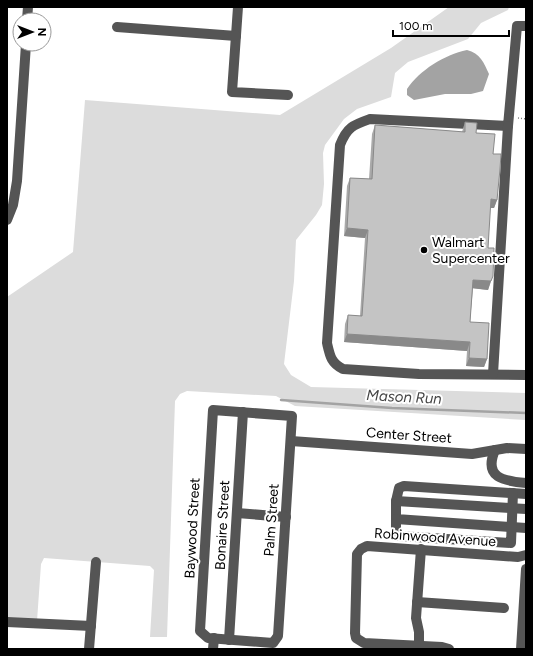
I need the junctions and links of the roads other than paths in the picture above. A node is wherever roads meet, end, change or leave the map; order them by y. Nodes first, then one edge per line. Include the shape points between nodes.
1 (238, 7) edge
2 (526, 26) edge
3 (117, 27) dead end
4 (236, 36) junction
5 (25, 52) edge
6 (288, 95) dead end
7 (508, 126) junction
8 (7, 220) edge
9 (493, 374) junction
10 (526, 375) edge
11 (213, 410) joint
12 (243, 412) junction
13 (290, 440) junction
14 (526, 449) edge
15 (495, 450) junction
16 (526, 482) edge
17 (513, 493) junction
18 (526, 494) edge
19 (396, 501) junction
20 (512, 508) junction
21 (526, 509) edge
22 (237, 513) junction
23 (286, 517) junction
24 (396, 519) junction
25 (512, 527) junction
26 (526, 528) edge
27 (421, 549) junction
28 (526, 555) edge
29 (96, 562) dead end
30 (526, 568) edge
31 (417, 602) junction
32 (504, 608) dead end
33 (7, 622) edge
34 (91, 626) junction
35 (214, 638) junction
36 (229, 640) junction
37 (419, 646) junction
38 (89, 649) edge
39 (213, 649) edge
40 (449, 649) edge
41 (521, 649) edge

1 - 4 street
2 - 7 street via 517,26
3 - 4 street
4 - 6 street via 232,92
5 - 8 street via 17,181 13,205
7 - 9 street
7 - 9 street via 370,119 352,126 340,145 328,323 330,355 334,365 344,369 419,374
9 - 10 street
11 - 12 street, Palm Street
11 - 35 street, Baywood Street via 200,626 203,636
12 - 13 street, Palm Street via 292,416
12 - 22 street, Bonaire Street
13 - 15 street, Center Street via 472,454
13 - 23 street, Palm Street
14 - 15 street, Center Street
15 - 16 street via 490,460 492,470 499,478
17 - 18 street
17 - 19 street via 404,486 400,488
17 - 20 street
19 - 20 street
19 - 24 street
20 - 21 street
20 - 25 street
22 - 23 street
22 - 36 street, Bonaire Street
23 - 36 street, Palm Street via 278,636 272,643
24 - 25 street
24 - 25 street via 396,534 399,536 511,543
25 - 26 street
27 - 28 street, Robinwood Avenue via 518,557
27 - 31 street
27 - 37 street, Robinwood Avenue via 367,546 357,554 354,633 356,638 364,643
29 - 34 street
30 - 41 street
31 - 32 street
31 - 37 street
33 - 34 street
34 - 38 street
35 - 36 street, Palm Street
35 - 39 street
37 - 40 street, Robinwood Avenue

